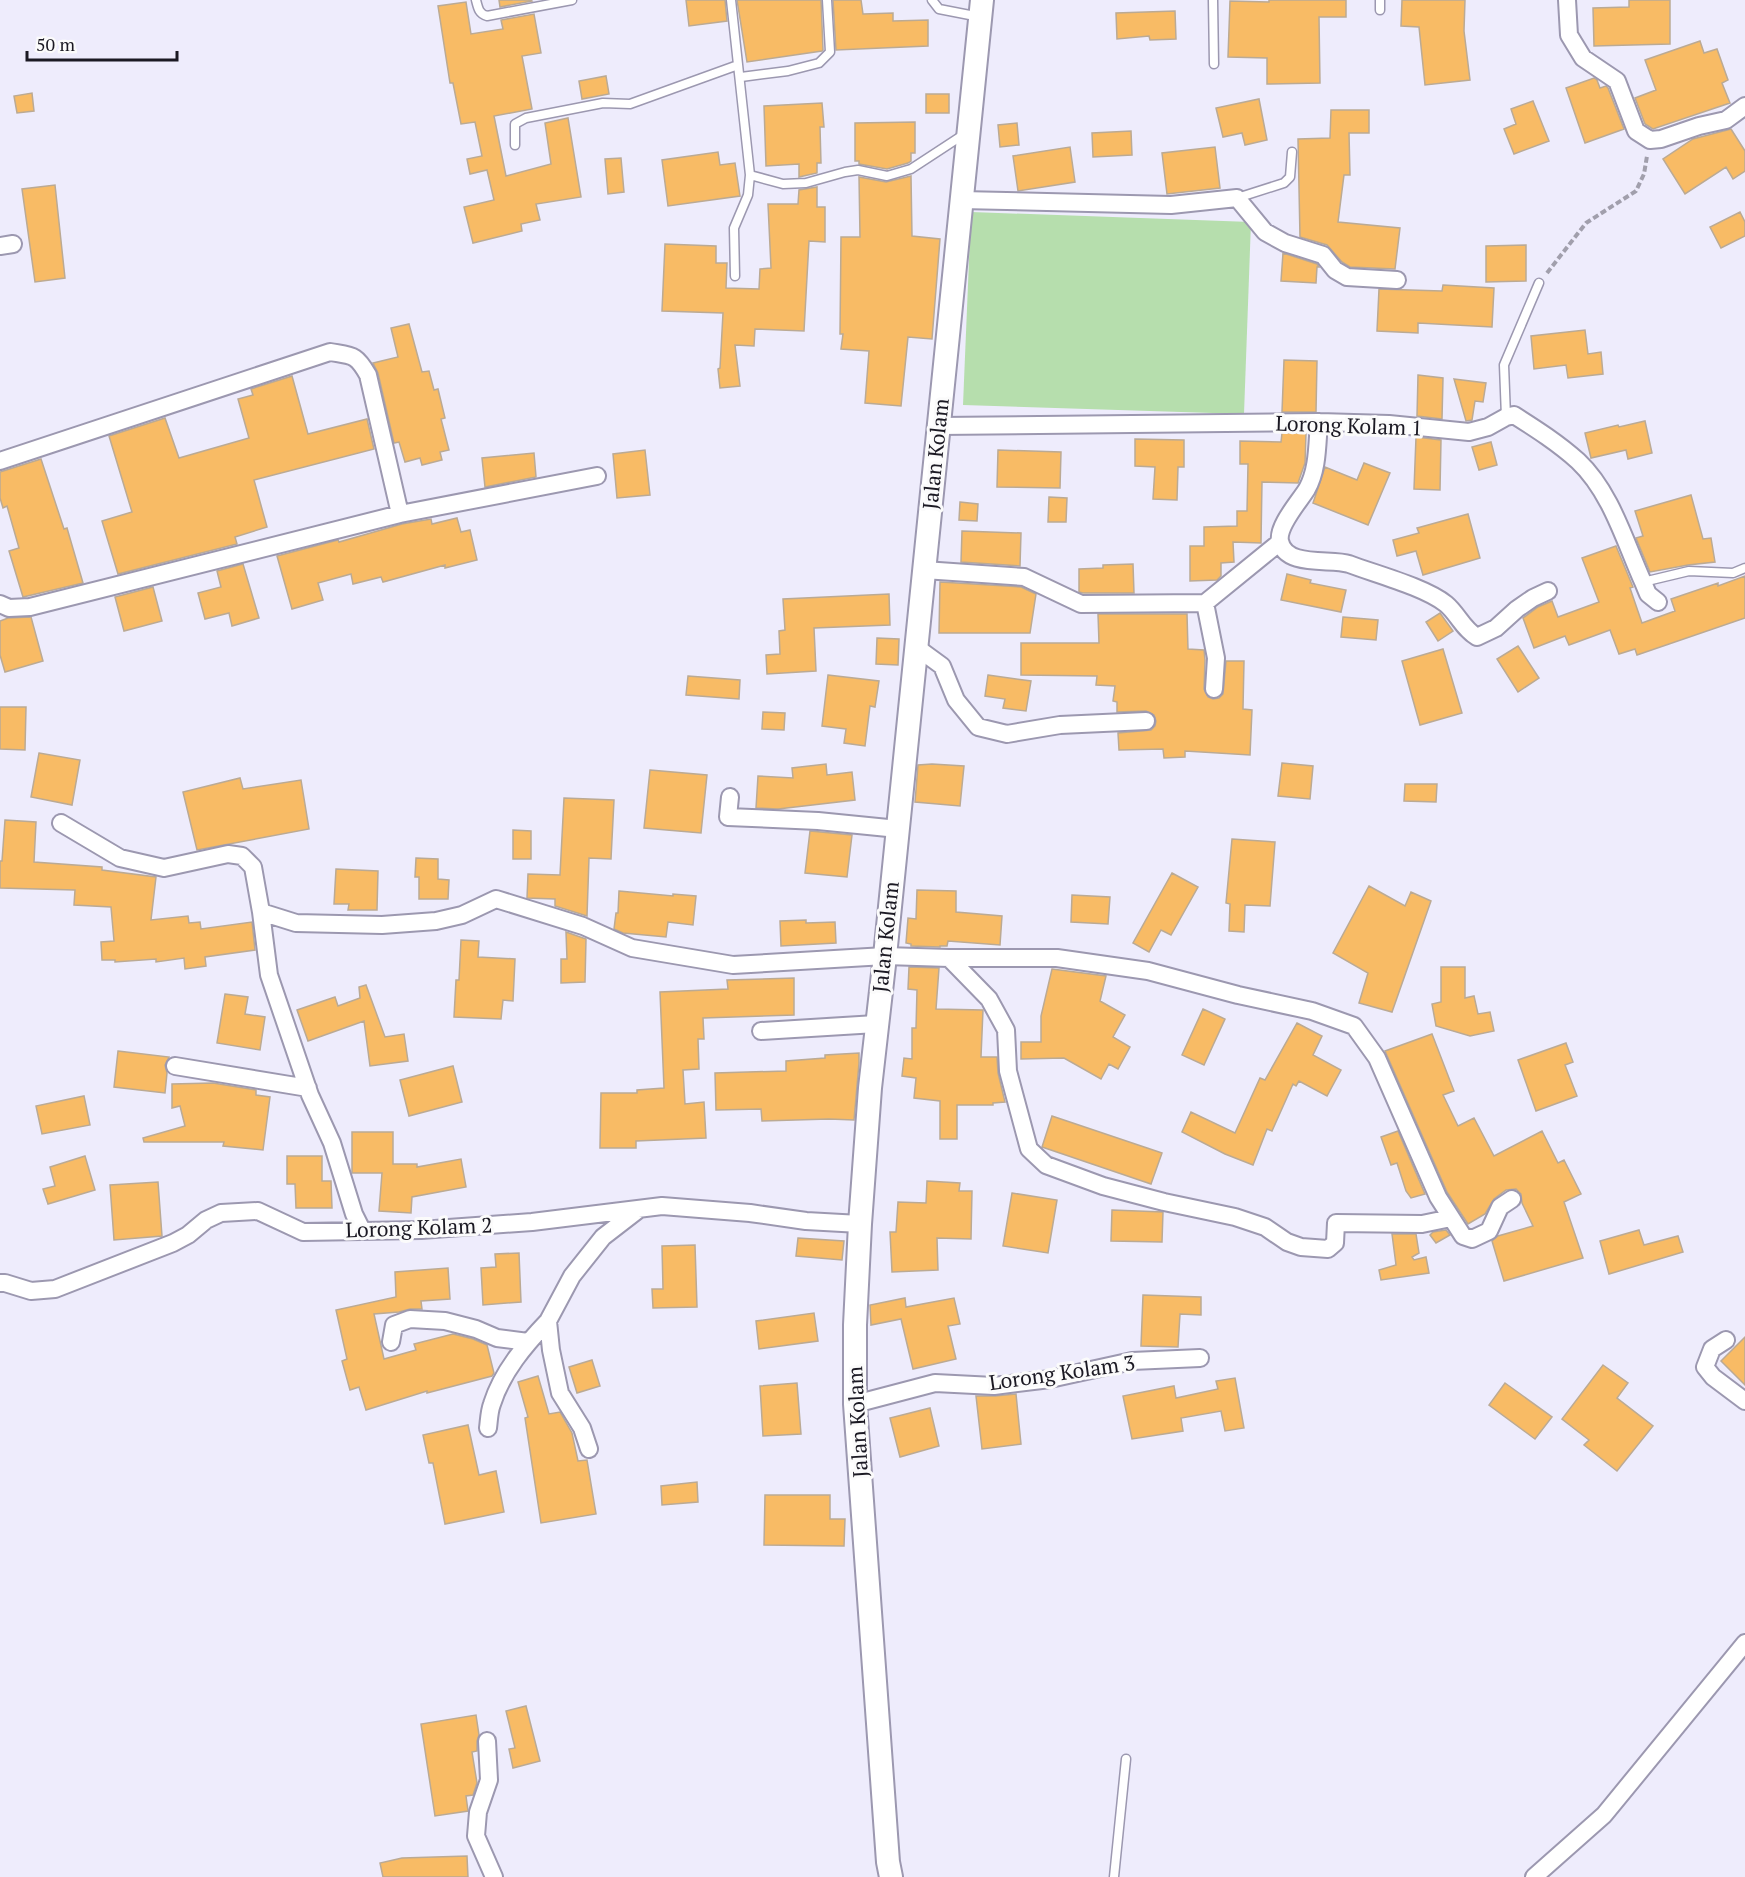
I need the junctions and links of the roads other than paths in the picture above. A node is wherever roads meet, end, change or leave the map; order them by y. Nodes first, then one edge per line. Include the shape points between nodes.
1 (476, 0) edge
2 (572, 0) edge
3 (731, 0) edge
4 (827, 0) edge
5 (932, 0) edge
6 (1213, 0) edge
7 (1380, 0) edge
8 (1567, 0) edge
9 (981, 9) edge
10 (1380, 10) dead end
11 (1214, 64) dead end
12 (738, 65) junction
13 (741, 77) junction
14 (1745, 106) edge
15 (968, 131) junction
16 (515, 145) dead end
17 (1292, 152) dead end
18 (750, 176) junction
19 (1237, 198) junction
20 (962, 200) junction
21 (735, 276) dead end
22 (1397, 280) dead end
23 (1539, 283) road end
24 (1506, 417) junction
25 (1319, 422) junction
26 (939, 426) junction
27 (0, 461) edge
28 (597, 476) dead end
29 (400, 514) junction
30 (1280, 542) junction
31 (1745, 568) edge
32 (924, 570) junction
33 (1642, 582) junction
34 (1548, 591) dead end
35 (1658, 602) dead end
36 (1204, 603) junction
37 (0, 604) edge
38 (916, 647) junction
39 (1214, 689) dead end
40 (1146, 721) dead end
41 (730, 797) dead end
42 (61, 823) dead end
43 (898, 829) junction
44 (261, 912) junction
45 (885, 956) junction
46 (949, 958) junction
47 (876, 1024) junction
48 (761, 1031) dead end
49 (175, 1066) dead end
50 (308, 1088) junction
51 (1512, 1199) dead end
52 (641, 1208) junction
53 (1451, 1218) junction
54 (860, 1224) junction
55 (362, 1230) junction
56 (0, 1283) edge
57 (548, 1321) junction
58 (1726, 1340) dead end
59 (391, 1342) dead end
60 (528, 1342) junction
61 (1200, 1358) dead end
62 (1745, 1401) edge
63 (855, 1404) junction
64 (488, 1428) dead end
65 (589, 1449) dead end
66 (1745, 1643) edge
67 (487, 1741) dead end
68 (1126, 1759) dead end
69 (494, 1877) edge
70 (891, 1877) edge
71 (1114, 1877) edge
72 (1534, 1877) edge

1 - 2 lane via 482,15 487,16
3 - 12 lane
4 - 13 lane via 830,52 819,63
5 - 9 lane via 939,9
6 - 11 lane
7 - 10 lane
8 - 14 street via 1573,43 1582,58 1617,81 1636,131 1650,140 1726,120
9 - 15 street, Jalan Kolam
12 - 13 lane
12 - 16 lane via 630,104 603,103 526,118 515,124
13 - 18 lane
15 - 18 lane via 911,169 887,176 858,170 806,183 783,184
15 - 20 street, Jalan Kolam
17 - 19 lane via 1290,177 1284,183
18 - 21 lane via 748,195 734,228
19 - 20 street via 1171,205
19 - 22 street via 1266,232 1285,243 1323,255 1347,277
20 - 26 street, Jalan Kolam
23 - 24 lane via 1504,365
24 - 25 street, Lorong Kolam 1 via 1468,432
24 - 33 street via 1514,415 1580,462 1611,507
25 - 26 street, Lorong Kolam 1
25 - 30 street via 1316,464 1308,487 1280,531
26 - 32 street, Jalan Kolam
27 - 29 street via 330,352 360,360 368,375
28 - 29 street
29 - 37 street via 30,607 9,608
30 - 34 street via 1290,555 1314,562 1343,562 1419,590 1446,604 1468,632 1477,637
30 - 36 street
31 - 33 lane via 1733,573 1689,571
32 - 36 street via 1024,577 1081,604
32 - 38 street, Jalan Kolam
33 - 35 street
36 - 39 street via 1216,658
38 - 40 street via 942,666 956,700 978,727 1007,734 1060,725
38 - 43 street, Jalan Kolam
41 - 43 street via 728,818
42 - 44 street via 120,858 164,868 228,854 242,856 253,867
43 - 45 street, Jalan Kolam
44 - 45 street via 296,923 382,925 436,921 462,915 496,899 583,926 632,948 733,965
44 - 50 street via 269,975
45 - 46 street
45 - 47 street, Jalan Kolam
46 - 53 street via 1057,958 1148,971 1312,1011 1354,1026 1377,1058
46 - 53 street via 988,999 1006,1030 1008,1071 1029,1149 1046,1165 1103,1186 1245,1220 1301,1247 1328,1249 1335,1243 1336,1223 1422,1224
47 - 48 street
47 - 54 street, Jalan Kolam
49 - 50 street
50 - 55 street
51 - 53 street via 1500,1207 1489,1231 1472,1239 1463,1236
52 - 54 street, Lorong Kolam 2 via 662,1206
52 - 55 street, Lorong Kolam 2 via 532,1222
52 - 57 street via 603,1237 573,1276
54 - 63 street, Jalan Kolam
55 - 56 street, Lorong Kolam 2 via 303,1233 258,1211 221,1213 173,1243 55,1289 31,1291
57 - 60 street
57 - 65 street via 560,1393 582,1428
58 - 62 street via 1712,1349 1705,1367
59 - 60 street via 394,1325 410,1318 445,1321 497,1338
60 - 64 street via 503,1379 491,1405
61 - 63 street, Lorong Kolam 3 via 1132,1361 1050,1379 994,1386 935,1383
63 - 70 street, Jalan Kolam
66 - 72 street via 1604,1815
67 - 69 street via 489,1780 478,1812 476,1836
68 - 71 lane

